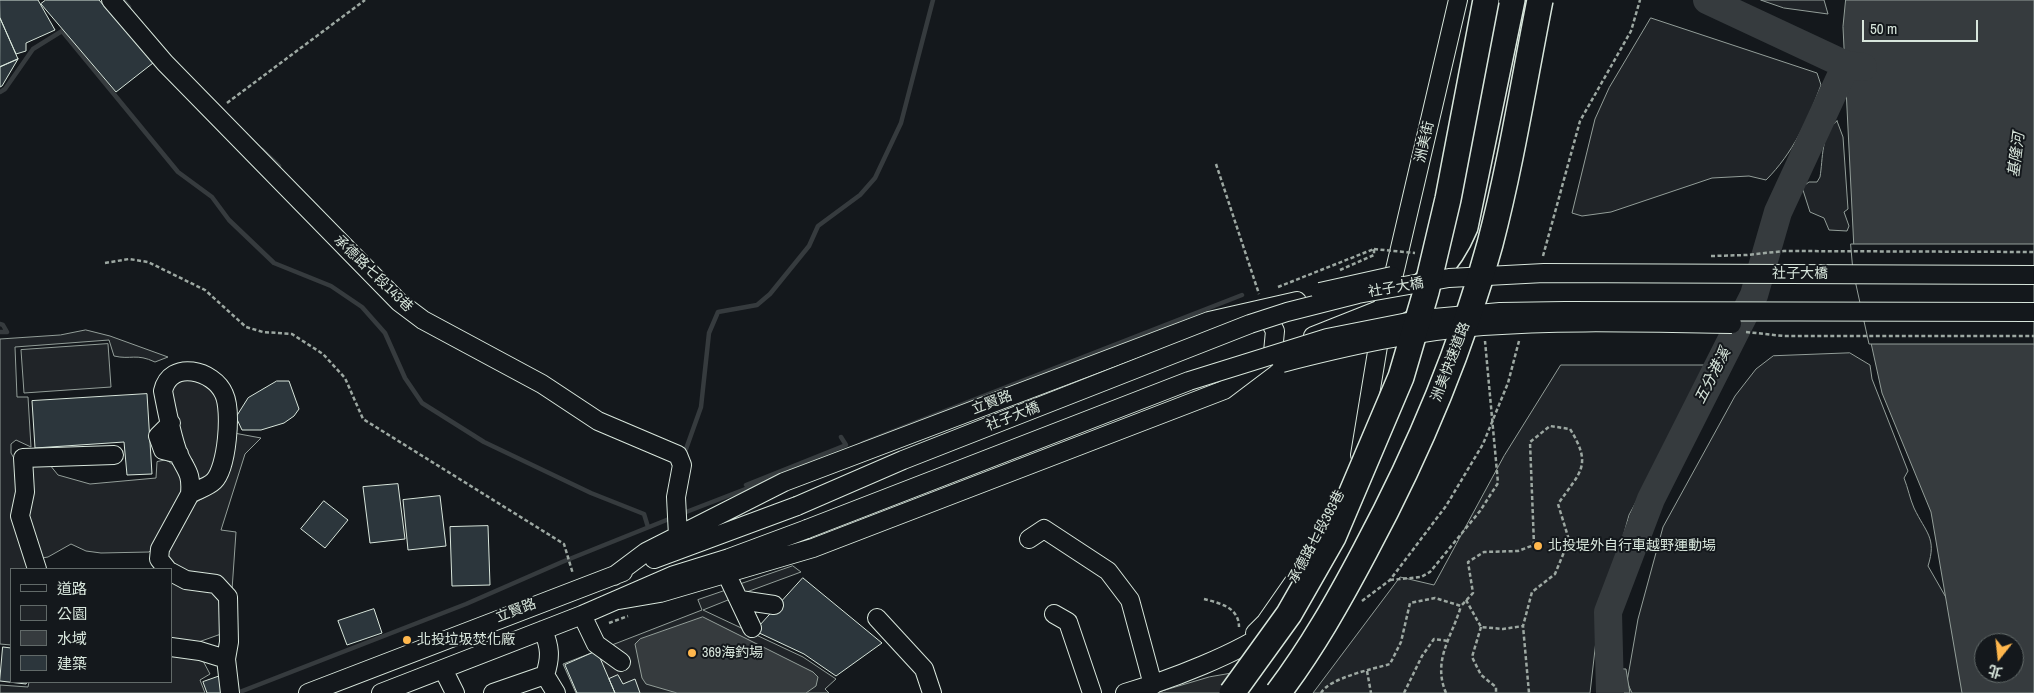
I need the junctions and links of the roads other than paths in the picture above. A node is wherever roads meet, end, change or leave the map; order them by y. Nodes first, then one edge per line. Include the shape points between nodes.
1 (112, 0) edge
2 (1458, 0) edge
3 (1486, 0) edge
4 (1512, 0) edge
5 (1540, 0) edge
6 (2034, 263) edge
7 (2034, 275) edge
8 (1388, 296) junction
9 (1264, 310) junction
10 (2034, 312) edge
11 (2034, 324) edge
12 (1273, 352) junction
13 (114, 455) dead end
14 (903, 460) junction
15 (190, 494) junction
16 (797, 506) joint
17 (810, 534) junction
18 (678, 536) junction
19 (1029, 539) dead end
20 (727, 566) junction
21 (37, 568) edge
22 (166, 568) edge
23 (172, 573) edge
24 (614, 576) junction
25 (740, 600) junction
26 (774, 605) dead end
27 (1054, 614) dead end
28 (582, 615) junction
29 (877, 618) dead end
30 (752, 628) dead end
31 (543, 630) junction
32 (446, 639) junction
33 (172, 647) edge
34 (226, 658) junction
35 (621, 662) dead end
36 (449, 666) junction
37 (545, 675) junction
38 (1153, 685) junction
39 (230, 693) edge
40 (308, 693) edge
41 (381, 693) edge
42 (455, 693) edge
43 (493, 693) edge
44 (556, 693) edge
45 (932, 693) edge
46 (1092, 693) edge
47 (1125, 693) edge
48 (1232, 693) edge
49 (1278, 693) edge

1 - 18 street, 承德路七段143巷 via 165,63 399,302 423,320 542,384 598,421 678,455 682,465 676,497
2 - 8 street, 洲美街
3 - 48 highway, bridge via 1448,199 1426,292 1400,377 1333,537 1289,614
4 - 8 highway via 1476,180 1457,228 1435,258
5 - 49 highway, 洲美快速道路, bridge via 1490,244 1462,335 1423,434 1388,510 1334,609
6 - 14 street, bridge via 1545,262 1448,267 1355,282 1247,313 1006,408
7 - 14 street, 社子大橋, bridge via 1544,273 1449,278 1358,294 1278,315
8 - 9 street, 立賢路 via 1306,299
8 - 12 street, 立賢路
8 - 38 street, 承德路七段393巷 via 1363,440 1312,553 1266,622 1238,648
9 - 12 street via 1275,331
9 - 18 street, 立賢路 via 1209,321 784,482
10 - 17 street, bridge via 1565,311 1500,312 1423,319 1327,338 1190,381
11 - 17 street, bridge via 1533,323 1472,327 1371,341 1260,369 1193,391
12 - 20 street, 立賢路 via 1224,390 813,548
13 - 21 street via 23,458 25,492 20,516
14 - 16 street, 社子大橋, bridge
15 - 15 street via 189,472 179,454 164,391 166,381 173,374 192,371 203,374 220,387 225,396 226,440 214,481
15 - 22 street via 160,549 159,559
16 - 24 street, 立賢路
17 - 20 street, 立賢路
18 - 24 street, 立賢路 via 646,552
19 - 38 street via 1044,529 1108,571 1130,600
20 - 25 street
20 - 28 street, 立賢路 via 674,575
23 - 34 street via 186,580 209,581 223,589 230,608
24 - 32 street, 立賢路
25 - 26 street
25 - 30 street
27 - 46 street via 1068,622
28 - 31 street, 立賢路
28 - 35 street via 596,644
29 - 45 street via 924,669
31 - 36 street, 立賢路
31 - 37 street via 550,646
32 - 36 street
32 - 40 street, 立賢路
33 - 34 street
34 - 39 street
36 - 41 street, 立賢路
36 - 42 street
37 - 43 street
37 - 44 street
38 - 47 street, 承德路七段393巷

